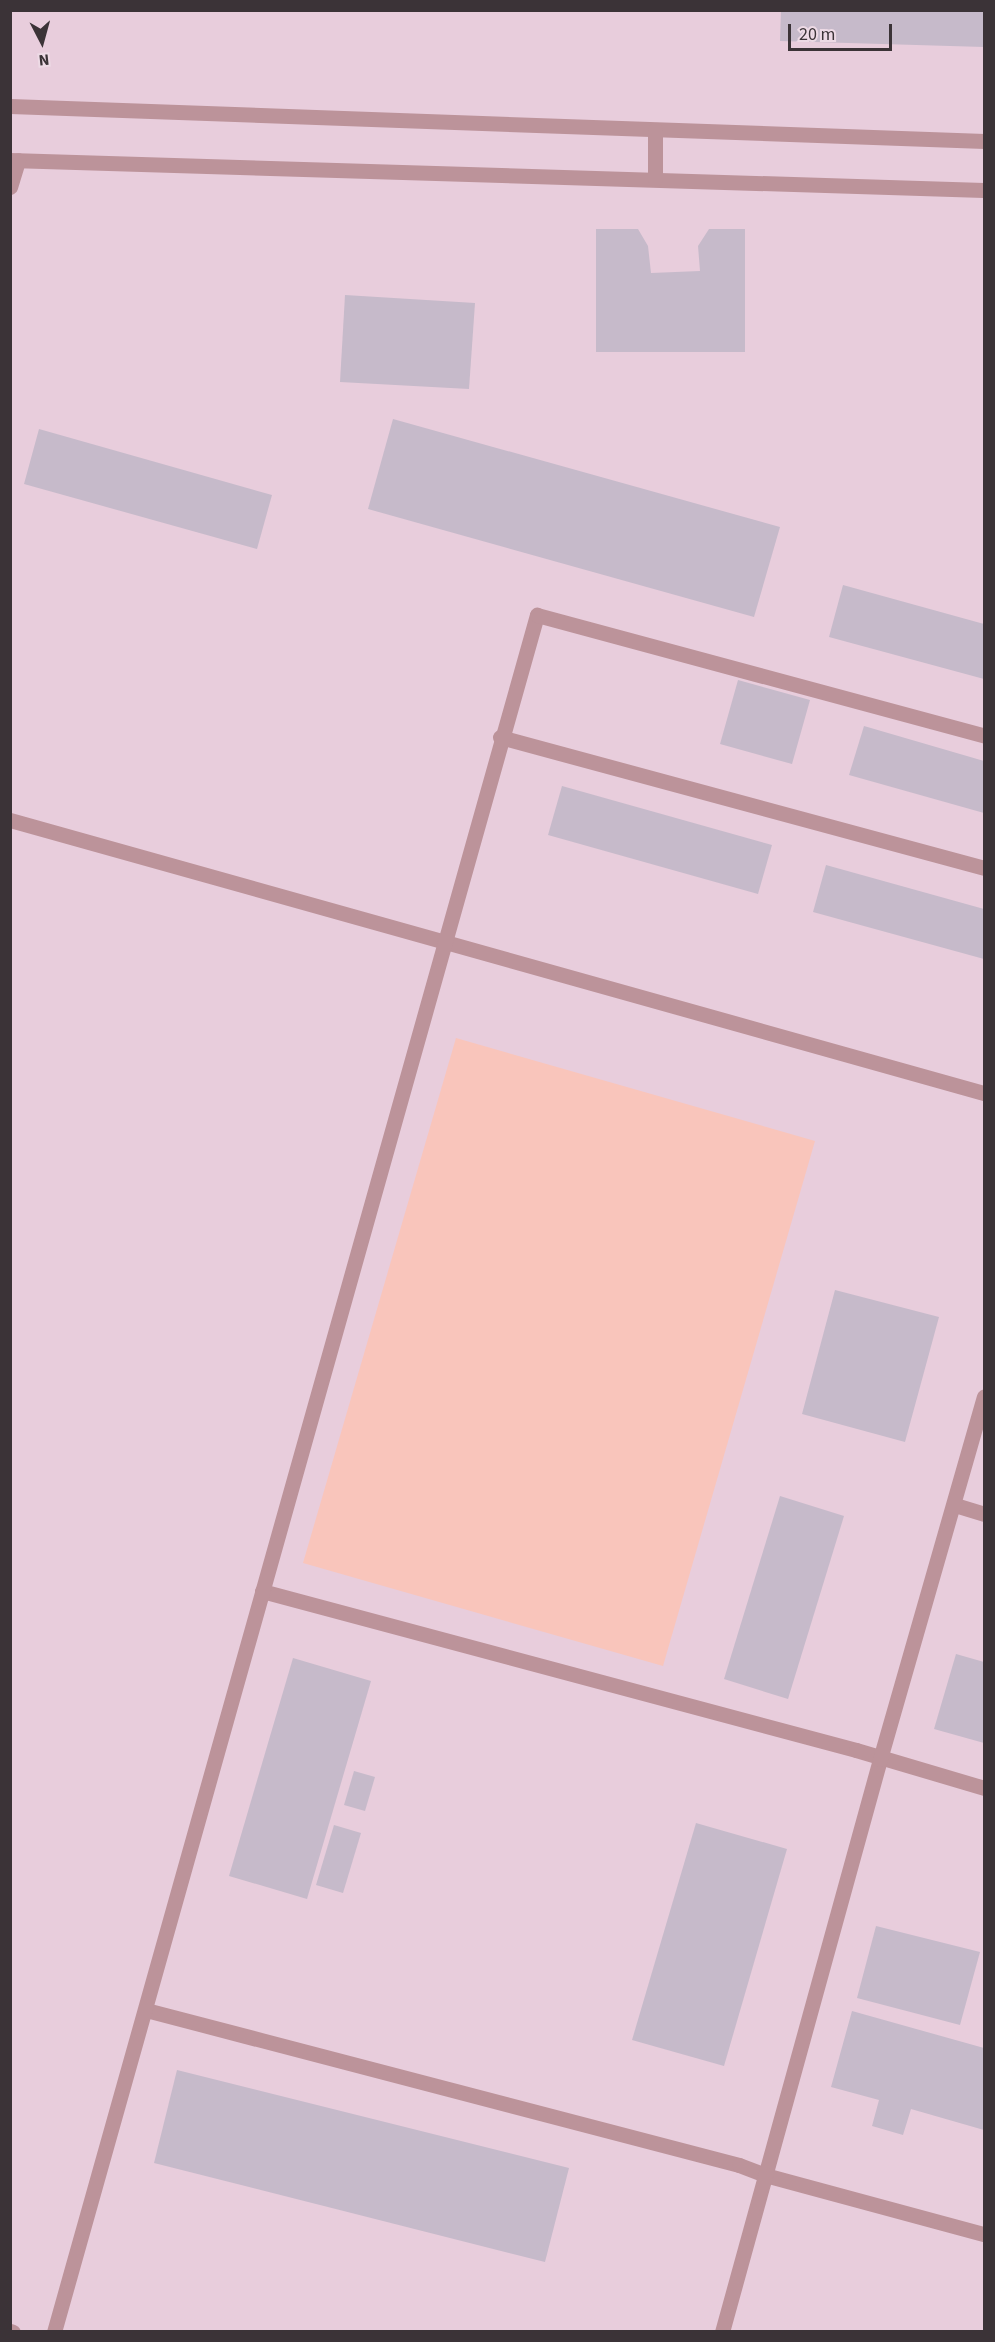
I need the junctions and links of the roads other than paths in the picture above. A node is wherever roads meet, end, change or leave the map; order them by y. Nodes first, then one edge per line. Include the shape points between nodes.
1 (10, 106) edge
2 (655, 130) junction
3 (984, 141) edge
4 (14, 160) edge
5 (655, 178) junction
6 (10, 187) edge
7 (984, 190) edge
8 (984, 736) edge
9 (500, 737) junction
10 (10, 820) edge
11 (984, 868) edge
12 (445, 941) junction
13 (984, 1093) edge
14 (984, 1397) edge
15 (955, 1505) junction
16 (984, 1514) edge
17 (262, 1592) junction
18 (880, 1759) junction
19 (984, 1788) edge
20 (146, 2010) junction
21 (765, 2175) junction
22 (984, 2234) edge
23 (54, 2331) edge
24 (722, 2331) edge

1 - 2 lane
2 - 3 lane
2 - 5 lane
4 - 5 lane
4 - 6 lane
5 - 7 lane
8 - 9 lane via 537,615
9 - 11 lane
9 - 12 lane
10 - 12 lane
12 - 13 lane
12 - 17 lane
14 - 15 lane
15 - 16 lane
15 - 18 lane
17 - 18 lane
17 - 20 lane
18 - 19 lane
18 - 21 lane
20 - 21 lane
20 - 23 lane
21 - 22 lane
21 - 24 lane

